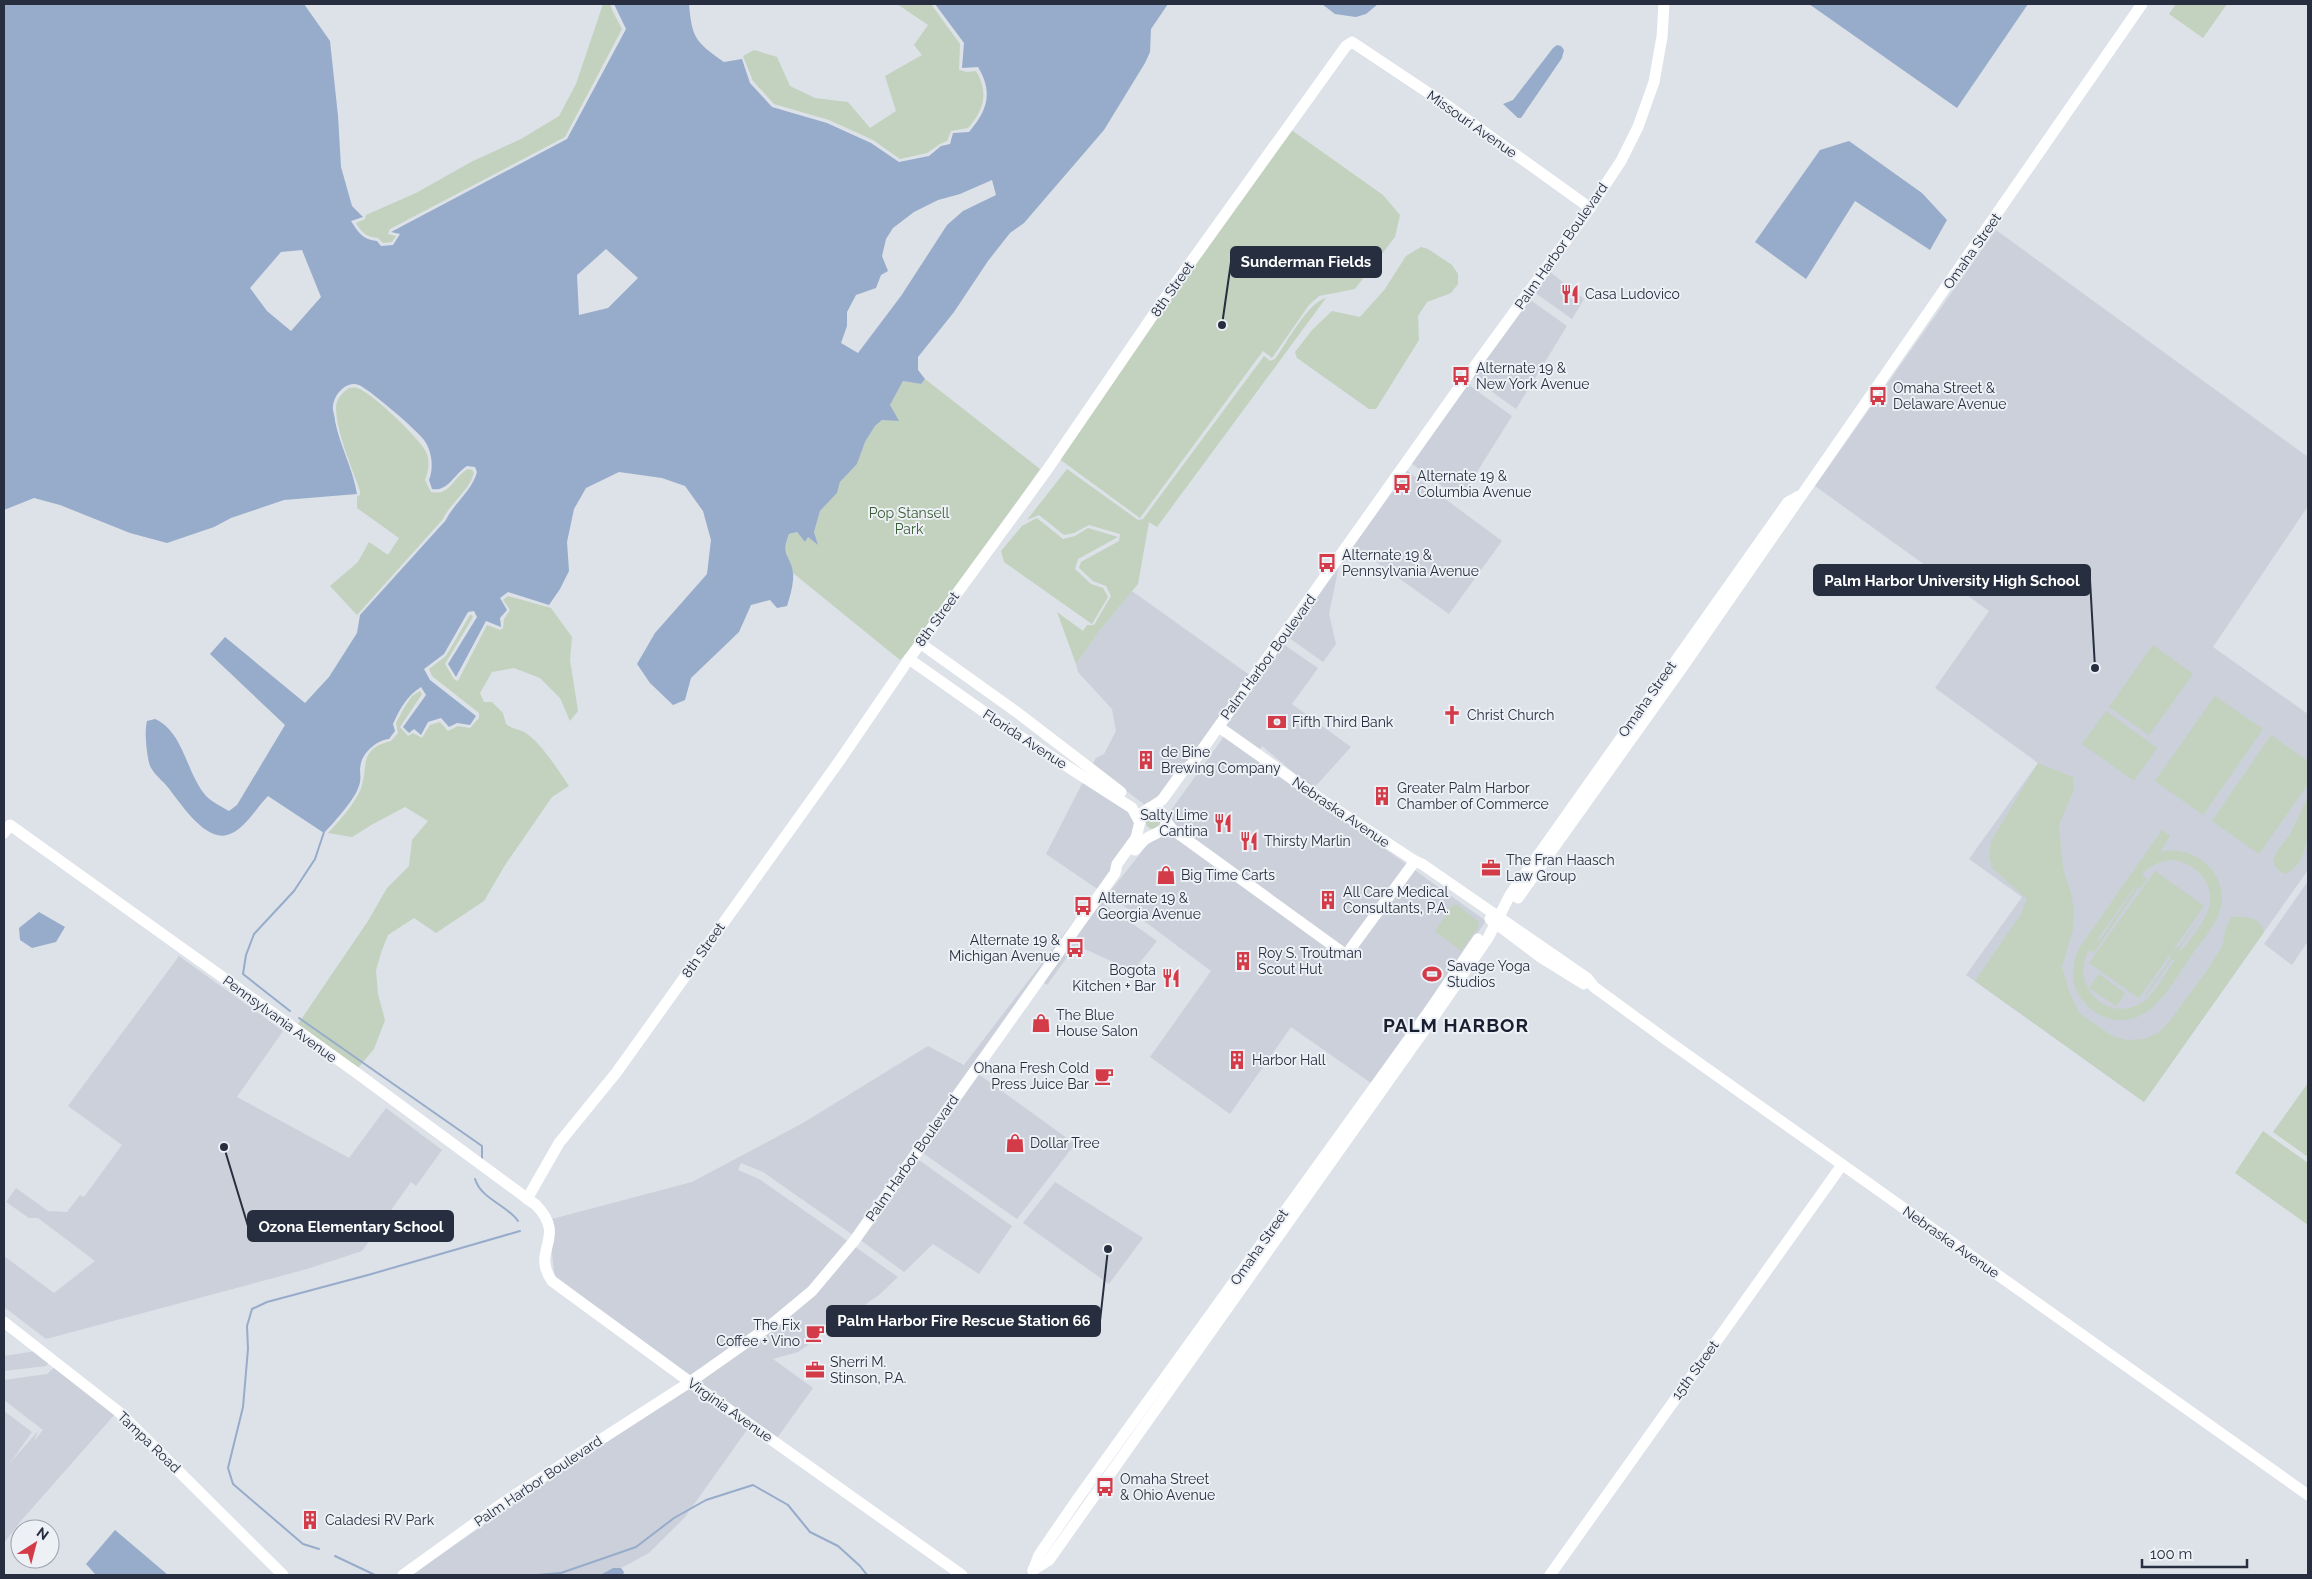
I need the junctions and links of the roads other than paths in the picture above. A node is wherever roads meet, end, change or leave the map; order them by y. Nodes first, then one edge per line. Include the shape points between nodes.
1 (1664, 4) edge
2 (2142, 4) edge
3 (1352, 42) joint
4 (1590, 208) junction
5 (920, 643) junction
6 (908, 659) junction
7 (1219, 727) junction
8 (1192, 764) junction
9 (1148, 809) junction
10 (1165, 819) junction
11 (1139, 822) junction
12 (7, 829) edge
13 (1156, 835) junction
14 (1415, 861) junction
15 (1226, 870) junction
16 (1115, 873) junction
17 (1498, 919) junction
18 (1842, 1165) junction
19 (527, 1199) junction
20 (547, 1218) joint
21 (4, 1322) edge
22 (690, 1382) junction
23 (2308, 1494) edge
24 (1032, 1573) edge
25 (283, 1575) edge
26 (403, 1575) edge
27 (962, 1575) edge
28 (1550, 1575) edge

1 - 4 street, Palm Harbor Boulevard via 1662,37 1647,105 1620,161
2 - 17 street, Omaha Street via 1794,507 1563,834
3 - 4 street, Missouri Avenue
3 - 5 street, 8th Street via 1340,54 1160,305 1048,470
4 - 7 street, Palm Harbor Boulevard
5 - 6 street, 8th Street
5 - 9 street, Florida Avenue via 1135,803
6 - 11 street, Florida Avenue via 1007,728 1132,808
6 - 19 street, 8th Street via 840,760 616,1073 558,1143
7 - 8 street, Palm Harbor Boulevard
7 - 14 street, Nebraska Avenue
8 - 9 street, Palm Harbor Boulevard via 1162,800
8 - 10 street, Palm Harbor Boulevard via 1189,775 1168,806
9 - 10 street via 1160,810
9 - 11 street via 1142,813
10 - 13 street via 1164,827
10 - 15 street via 1172,829
11 - 13 street via 1144,832
11 - 16 street, Palm Harbor Boulevard via 1136,838
12 - 19 street, Pennsylvania Avenue via 346,1066
13 - 15 street via 1173,838 1199,857
13 - 16 street, Palm Harbor Boulevard via 1142,842 1123,868
14 - 15 street via 1346,955
14 - 17 street, Nebraska Avenue
16 - 22 street, Palm Harbor Boulevard via 824,1279 771,1326
17 - 18 street, Nebraska Avenue via 1587,978 1594,987
17 - 24 street, Omaha Street via 1481,934 1427,1014 1076,1501 1039,1556
18 - 23 street, Nebraska Avenue
18 - 28 street, 15th Street
19 - 20 street, Pennsylvania Avenue
20 - 22 street, Virginia Avenue via 550,1236 544,1264 552,1281
21 - 25 street, Tampa Road via 118,1412
22 - 26 street, Palm Harbor Boulevard via 507,1500
22 - 27 street, Virginia Avenue

